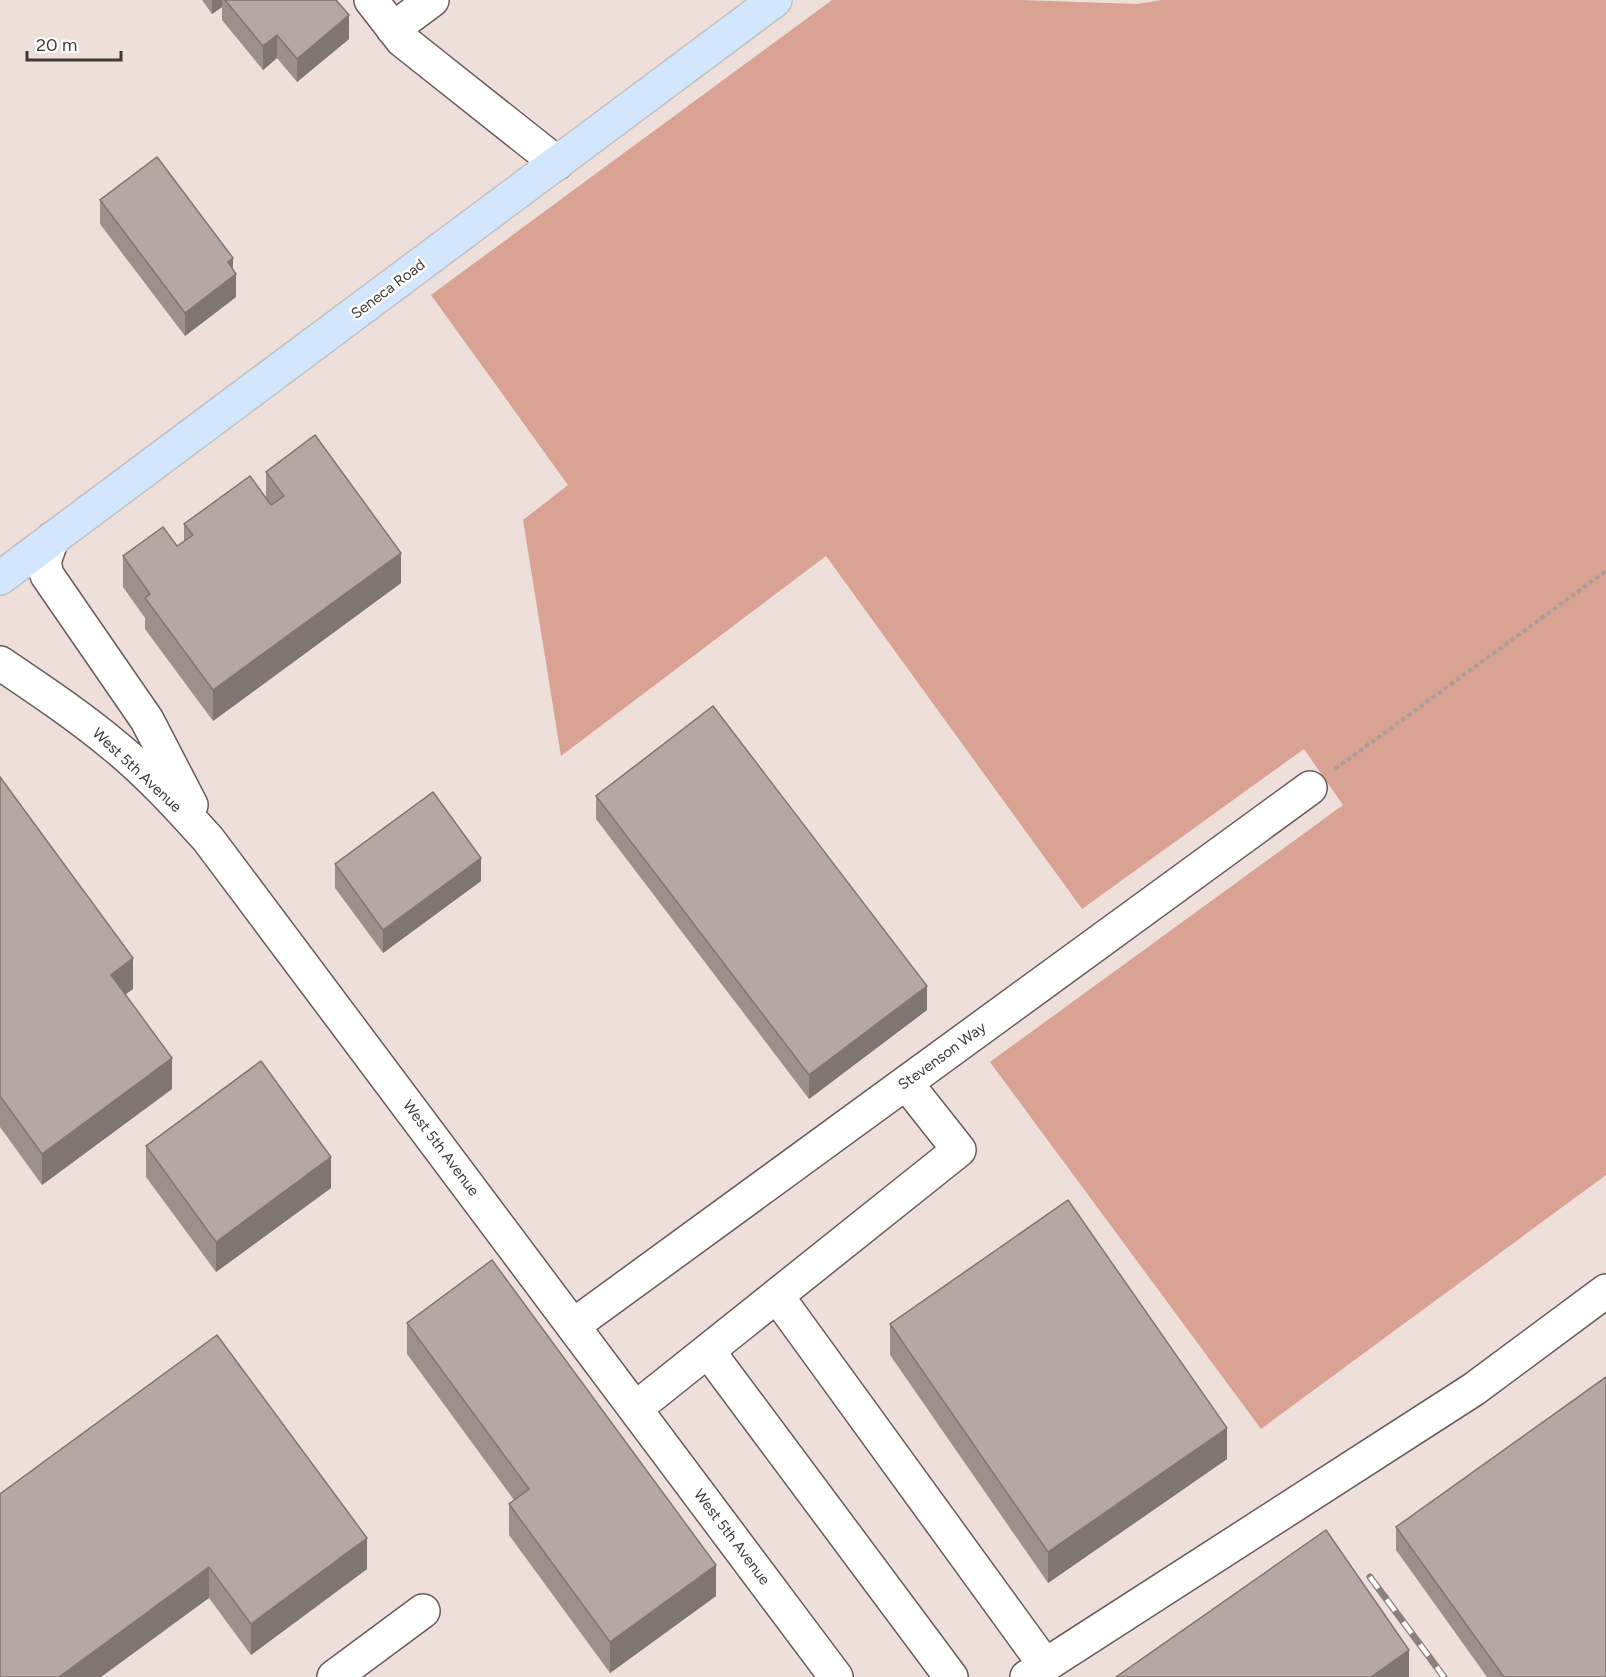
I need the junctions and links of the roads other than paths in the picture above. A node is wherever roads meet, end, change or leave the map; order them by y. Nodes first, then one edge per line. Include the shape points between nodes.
1 (371, 0) edge
2 (432, 0) edge
3 (775, 0) edge
4 (393, 29) junction
5 (557, 163) junction
6 (52, 539) junction
7 (0, 578) edge
8 (0, 663) edge
9 (1310, 788) road end
10 (208, 838) junction
11 (906, 1083) junction
12 (1606, 1291) edge
13 (777, 1296) junction
14 (574, 1325) junction
15 (708, 1351) junction
16 (636, 1408) junction
17 (423, 1611) dead end
18 (1036, 1671) edge
19 (334, 1677) edge
20 (836, 1677) edge
21 (951, 1677) edge

1 - 4 street
2 - 4 street
3 - 5 main road, Seneca Road
4 - 5 street
5 - 6 main road, Seneca Road
6 - 7 main road, Seneca Road
6 - 10 street via 44,562 47,575 147,720
8 - 10 street, West 5th Avenue via 60,702 118,748
9 - 11 street, Stevenson Way
10 - 14 street, West 5th Avenue
11 - 13 street via 959,1150
11 - 14 street, Stevenson Way
12 - 18 street via 1474,1389
13 - 15 street
13 - 18 street
14 - 16 street, West 5th Avenue
15 - 16 street
15 - 21 street
16 - 20 street, West 5th Avenue
17 - 19 street

